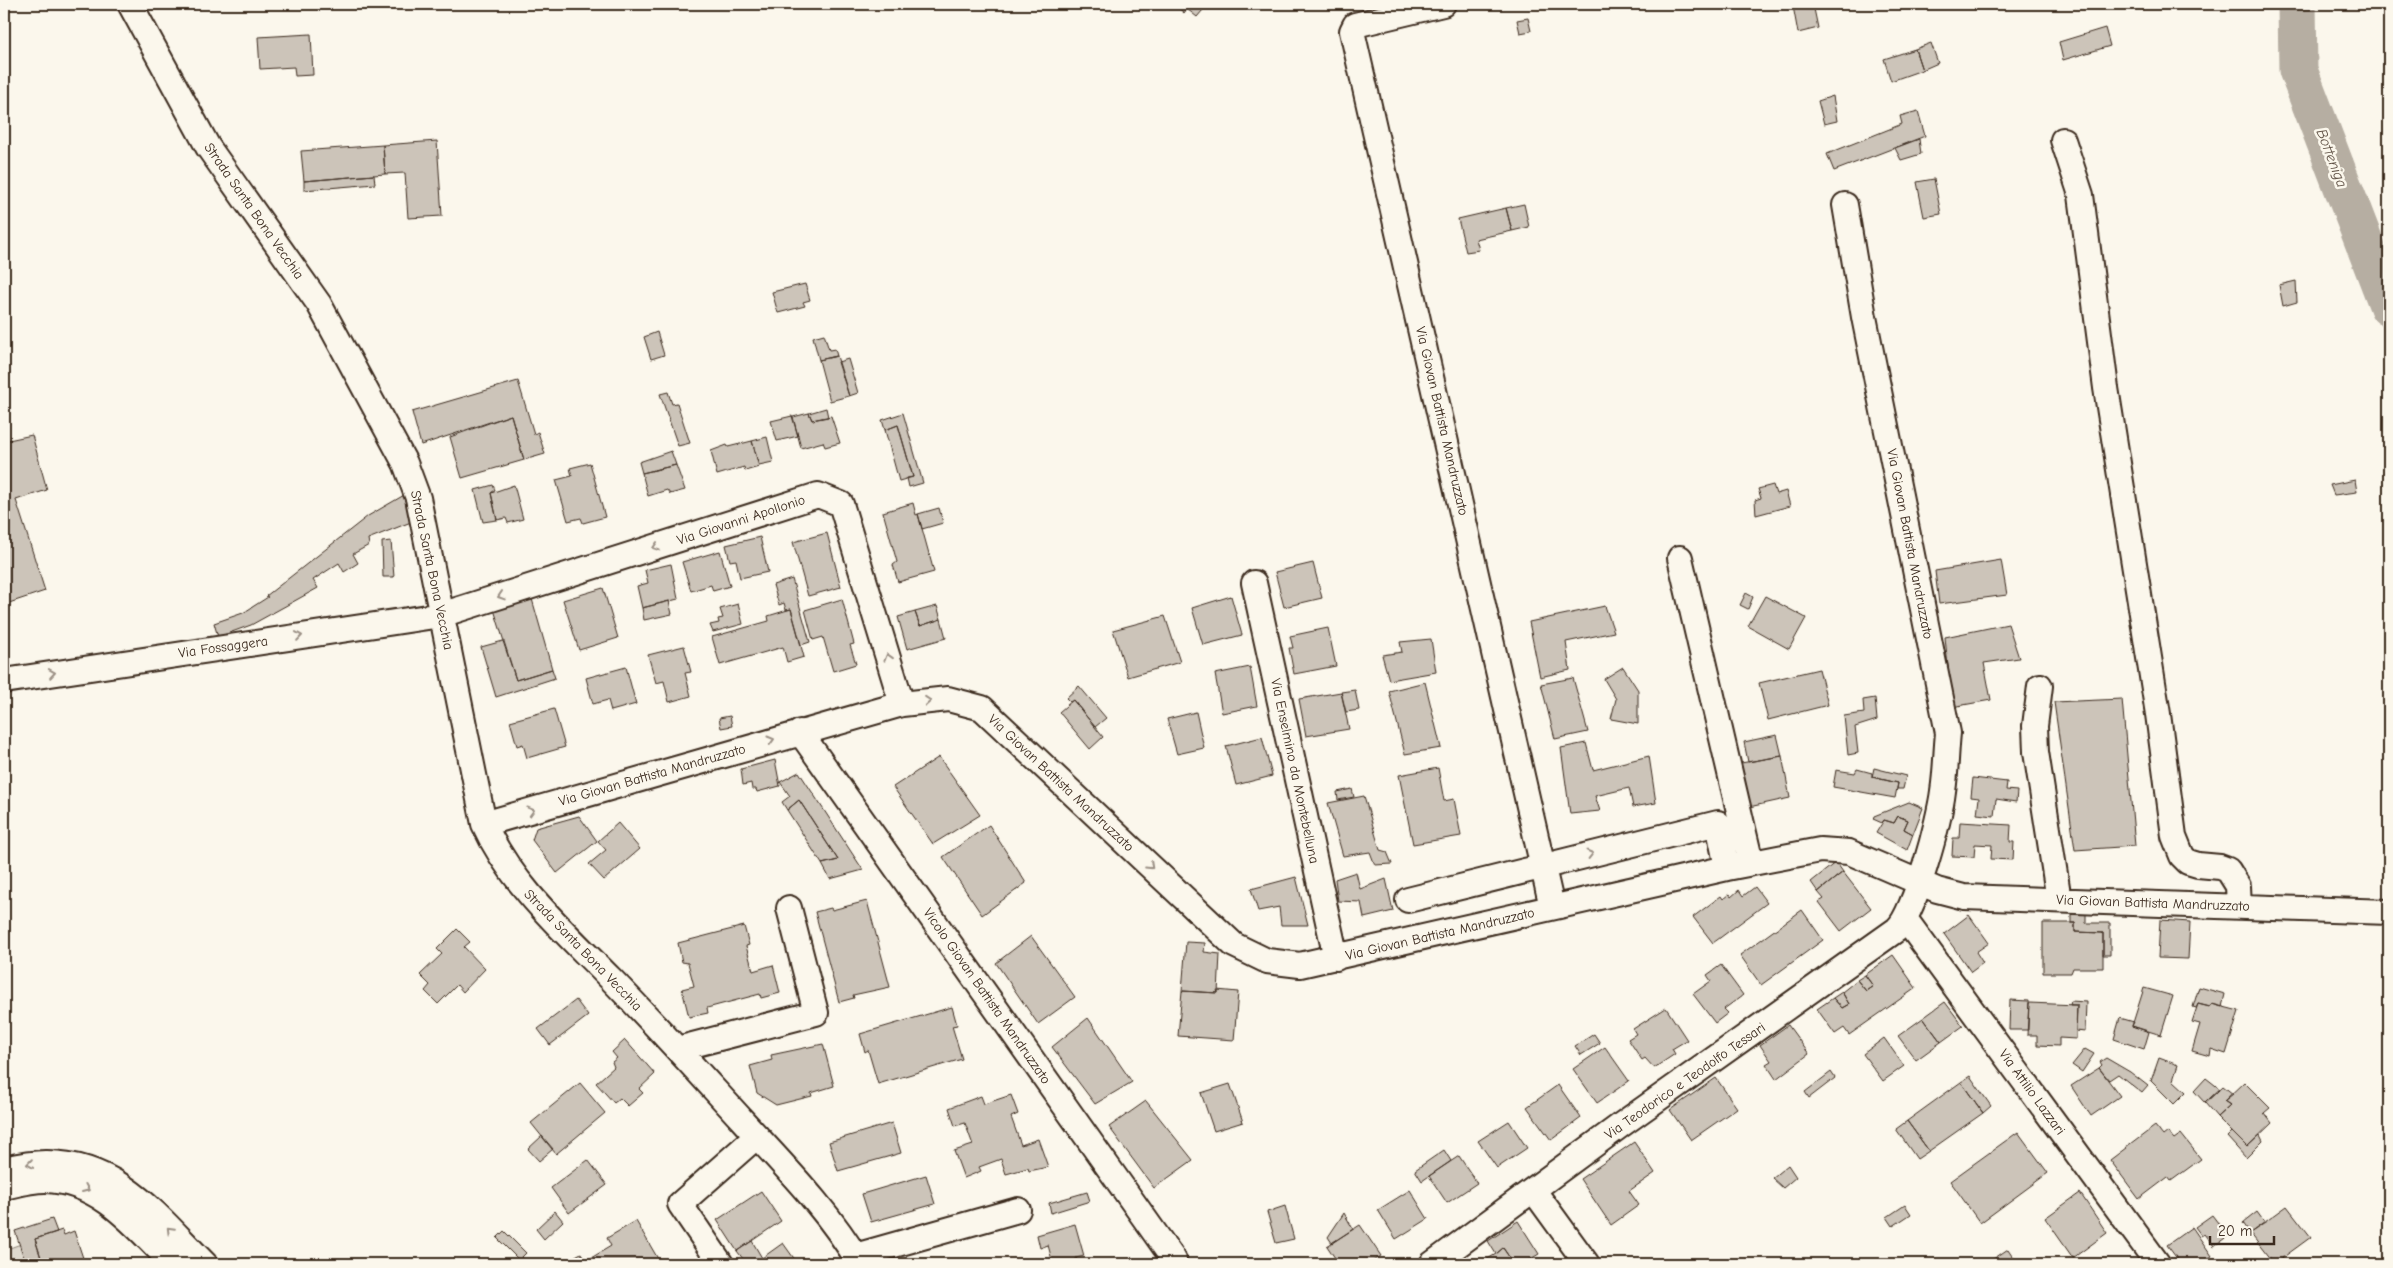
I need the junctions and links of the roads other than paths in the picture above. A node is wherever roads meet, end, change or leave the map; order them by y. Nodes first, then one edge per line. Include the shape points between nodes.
1 (130, 4) edge
2 (1443, 4) edge
3 (1353, 14) edge
4 (2063, 140) dead end
5 (1845, 205) dead end
6 (1680, 558) dead end
7 (1254, 583) dead end
8 (442, 615) junction
9 (4, 681) edge
10 (2040, 686) dead end
11 (902, 704) junction
12 (800, 732) junction
13 (484, 824) junction
14 (1751, 863) junction
15 (1543, 866) junction
16 (1727, 868) junction
17 (1920, 883) junction
18 (1408, 900) dead end
19 (2059, 900) junction
20 (2239, 906) junction
21 (1552, 907) junction
22 (789, 908) dead end
23 (2389, 912) edge
24 (1906, 920) junction
25 (1336, 958) junction
26 (677, 1049) junction
27 (757, 1136) junction
28 (4, 1169) edge
29 (4, 1187) edge
30 (1534, 1191) junction
31 (1018, 1210) dead end
32 (858, 1260) edge
33 (1174, 1260) dead end
34 (173, 1264) edge
35 (205, 1264) edge
36 (721, 1264) edge
37 (1432, 1264) edge
38 (1587, 1264) edge
39 (2158, 1264) edge

1 - 8 street, Strada Santa Bona Vecchia via 208,147 319,304 406,463 418,498
2 - 3 street, Via Giovan Battista Mandruzzato
3 - 15 street, Via Giovan Battista Mandruzzato via 1352,31
4 - 20 street via 2081,195 2106,388 2174,836 2188,862 2228,870 2238,886
5 - 17 street, Via Giovan Battista Mandruzzato via 1864,317 1948,733 1943,792
6 - 14 street
7 - 25 street, Via Enselmino da Montebelluna
9 -> 8 street, Via Fossaggera
11 -> 8 street, Via Giovanni Apollonio via 841,504 818,495
8 - 13 street, Strada Santa Bona Vecchia
10 - 19 street via 2035,726 2036,752
11 - 12 street, Via Giovan Battista Mandruzzato
11 -> 25 street, Via Giovan Battista Mandruzzato via 948,700 982,708 1234,945 1266,961 1300,965
13 -> 12 street, Via Giovan Battista Mandruzzato
12 - 33 street, Vicolo Giovan Battista Mandruzzato
13 - 26 street, Strada Santa Bona Vecchia via 504,862 522,887
14 - 16 street, Via Giovan Battista Mandruzzato
14 - 17 street, Via Giovan Battista Mandruzzato via 1820,850 1849,852
15 -> 16 street via 1718,823
15 - 18 street
15 - 21 street, Via Giovan Battista Mandruzzato
16 - 21 street, Via Giovan Battista Mandruzzato
17 - 19 street, Via Giovan Battista Mandruzzato via 1964,896
17 - 24 street, Via Teodorico e Teodolfo Tessari
19 - 20 street, Via Giovan Battista Mandruzzato
20 - 23 street, Via Giovan Battista Mandruzzato
21 - 25 street, Via Giovan Battista Mandruzzato
22 - 26 street via 816,1013
24 - 30 street, Via Teodorico e Teodolfo Tessari
24 - 39 street, Via Attilio Lazzari
26 - 27 street, Strada Santa Bona Vecchia
27 - 32 street, Strada Santa Bona Vecchia via 805,1190
27 - 36 street via 680,1204
35 -> 28 street via 139,1198 114,1180 62,1163 44,1162
29 -> 34 street via 44,1180 82,1187 117,1208
30 - 37 street, Via Teodorico e Teodolfo Tessari
30 - 38 street
31 - 32 street, Strada Santa Bona Vecchia

